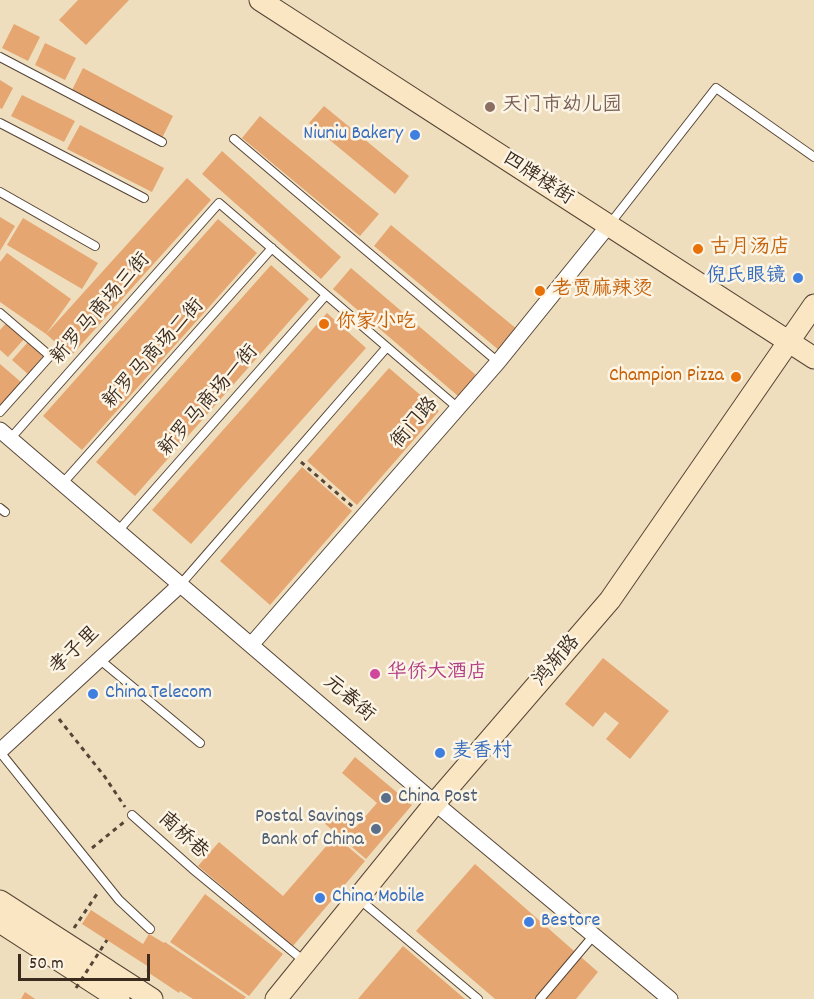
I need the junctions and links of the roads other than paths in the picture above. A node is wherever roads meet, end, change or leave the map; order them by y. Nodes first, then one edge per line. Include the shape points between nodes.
1 (260, 0) edge
2 (0, 57) edge
3 (0, 123) edge
4 (234, 139) dead end
5 (162, 142) dead end
6 (814, 157) edge
7 (0, 192) edge
8 (144, 198) dead end
9 (608, 226) junction
10 (95, 246) dead end
11 (272, 248) junction
12 (326, 295) junction
13 (814, 305) edge
14 (0, 313) edge
15 (789, 342) junction
16 (387, 347) junction
17 (814, 358) edge
18 (498, 362) junction
19 (458, 408) junction
20 (0, 412) edge
21 (5, 435) edge
22 (62, 484) junction
23 (118, 531) junction
24 (180, 585) junction
25 (251, 645) junction
26 (99, 659) junction
27 (200, 743) dead end
28 (0, 751) edge
29 (435, 803) junction
30 (132, 815) road end
31 (358, 898) junction
32 (0, 901) edge
33 (0, 922) edge
34 (150, 929) dead end
35 (594, 935) junction
36 (306, 962) junction
37 (119, 999) edge
38 (152, 999) edge
39 (276, 999) edge
40 (478, 999) edge
41 (540, 999) edge
42 (670, 999) edge

1 - 9 street, 四牌楼街
2 - 5 lane
3 - 8 lane
4 - 18 lane
6 - 9 lane via 716,88
7 - 10 lane
9 - 15 street, 四牌楼街
9 - 18 street, 衙门路
11 - 12 lane
11 - 21 lane, 新罗马商场三街 via 219,202
11 - 22 lane, 新罗马商场二街
12 - 16 lane
12 - 23 lane, 新罗马商场一街
13 - 15 street, 鸿渐路
14 - 20 lane via 50,356
15 - 17 street, 四牌楼街
15 - 29 street, 鸿渐路 via 623,583
16 - 19 lane
16 - 24 lane
18 - 19 street, 衙门路
19 - 25 street, 衙门路
21 - 22 street, 元春街
22 - 23 street, 元春街
23 - 24 street, 元春街
24 - 25 street, 元春街
24 - 26 street, 孝子里
25 - 29 street, 元春街
26 - 27 lane
26 - 28 street, 孝子里
28 - 34 lane via 105,882
29 - 31 street, 鸿渐路
29 - 35 street, 元春街
30 - 36 lane, 南桥巷
31 - 36 street, 鸿渐路
31 - 40 lane
32 - 38 street
33 - 37 street
35 - 41 lane
35 - 42 street, 元春街
36 - 39 street, 鸿渐路

